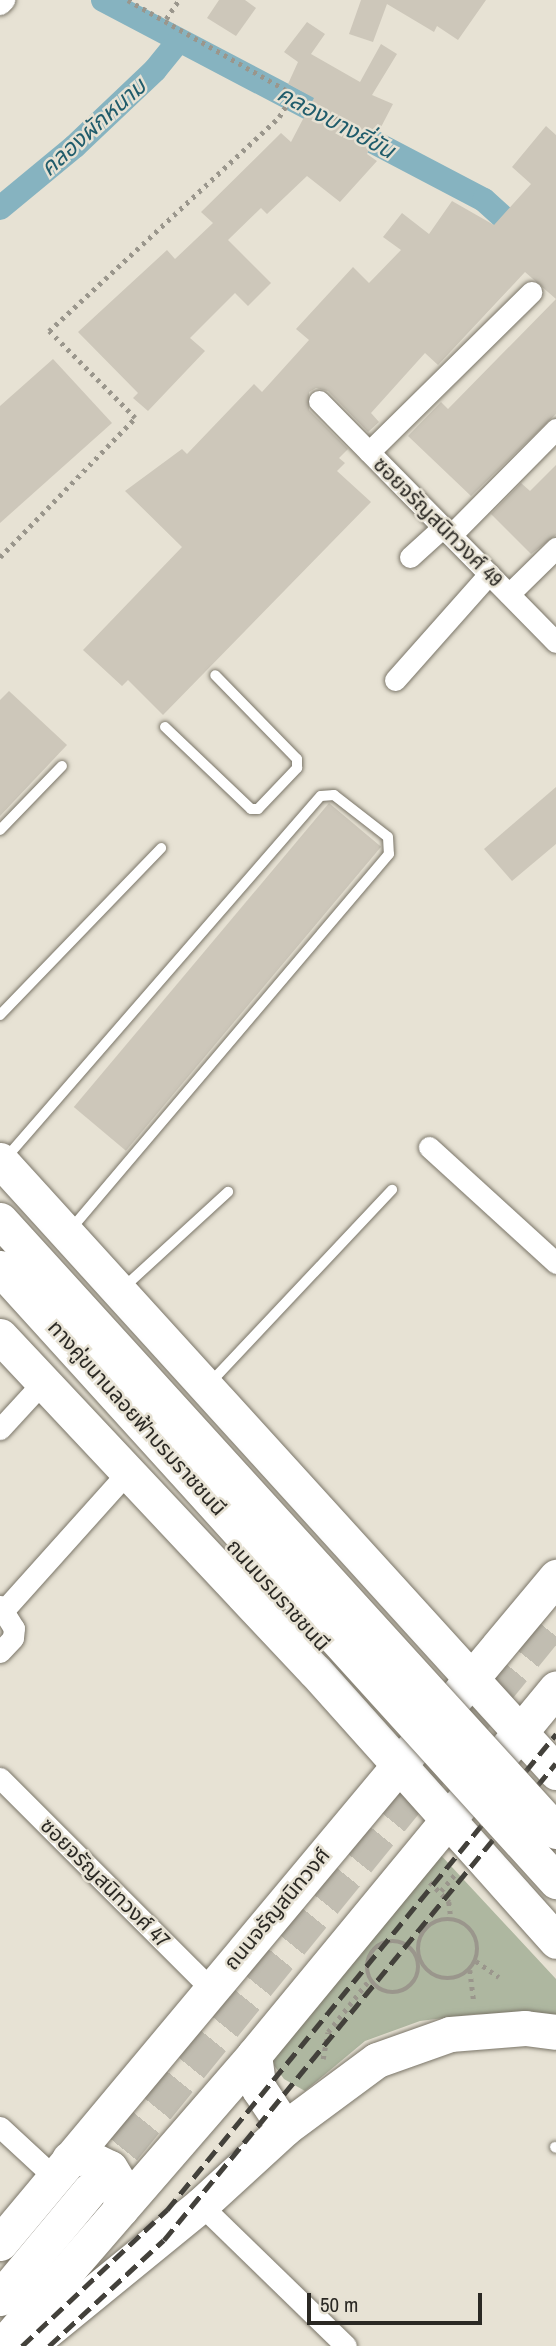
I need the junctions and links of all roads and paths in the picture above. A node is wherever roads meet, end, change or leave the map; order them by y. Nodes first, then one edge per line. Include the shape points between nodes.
1 (4, 0) edge
2 (128, 0) edge
3 (179, 0) edge
4 (0, 4) edge
5 (166, 19) junction
6 (293, 96) junction
7 (344, 123) dead end
8 (531, 292) dead end
9 (319, 401) dead end
10 (556, 429) edge
11 (369, 452) junction
12 (447, 531) junction
13 (556, 548) edge
14 (410, 556) dead end
15 (0, 557) edge
16 (489, 574) junction
17 (509, 594) junction
18 (556, 642) edge
19 (215, 675) dead end
20 (395, 680) dead end
21 (165, 727) dead end
22 (62, 766) dead end
23 (0, 830) edge
24 (161, 848) dead end
25 (0, 1015) edge
26 (429, 1147) dead end
27 (1, 1161) edge
28 (392, 1190) dead end
29 (228, 1192) dead end
30 (0, 1204) edge
31 (0, 1220) edge
32 (67, 1233) junction
33 (556, 1263) edge
34 (0, 1268) edge
35 (0, 1287) edge
36 (120, 1290) junction
37 (0, 1336) edge
38 (43, 1382) junction
39 (207, 1387) junction
40 (0, 1429) edge
41 (128, 1472) junction
42 (295, 1484) junction
43 (214, 1563) junction
44 (556, 1577) edge
45 (401, 1598) junction
46 (2, 1608) edge
47 (0, 1652) edge
48 (319, 1676) junction
49 (474, 1678) junction
50 (556, 1689) edge
51 (520, 1732) junction
52 (398, 1766) junction
53 (556, 1772) edge
54 (0, 1778) edge
55 (556, 1814) edge
56 (446, 1820) junction
57 (556, 1831) edge
58 (457, 1872) dead end
59 (426, 1879) dead end
60 (556, 1881) edge
61 (441, 1891) junction
62 (556, 1902) edge
63 (451, 1919) junction
64 (556, 1941) edge
65 (419, 1961) junction
66 (475, 1961) junction
67 (470, 1970) junction
68 (499, 1977) dead end
69 (370, 1979) junction
70 (210, 1988) junction
71 (476, 2014) dead end
72 (556, 2032) edge
73 (254, 2055) junction
74 (323, 2059) dead end
75 (0, 2127) edge
76 (285, 2128) junction
77 (62, 2168) junction
78 (90, 2190) tunnel mouth
79 (201, 2205) junction
80 (121, 2209) junction
81 (0, 2243) edge
82 (0, 2298) edge
83 (2, 2346) edge
84 (28, 2346) edge
85 (346, 2346) edge

1 - 4 street
2 - 5 path
3 - 5 path
5 - 6 path
6 - 7 path
6 - 15 path via 279,117 49,331 135,418
8 - 11 street
9 - 11 street, ซอยจรัญสนิทวงศ์ 49
10 - 12 street
11 - 12 street, ซอยจรัญสนิทวงศ์ 49
12 - 14 street
12 - 16 street, ซอยจรัญสนิทวงศ์ 49
13 - 17 street
16 - 17 street, ซอยจรัญสนิทวงศ์ 49
16 - 20 street
17 - 18 street, ซอยจรัญสนิทวงศ์ 49
19 - 21 lane via 297,759 298,768 258,809 251,809
22 - 23 lane
24 - 25 lane
26 - 33 street
27 - 32 main road
27 - 32 lane via 321,796 334,795 388,837 389,854
28 - 39 lane
29 - 36 lane
30 - 55 main road
31 - 57 main road, ทางคู่ขนานลอยฟ้าบรมราชชนนี, bridge
32 - 36 main road
34 - 60 main road, ทางคู่ขนานลอยฟ้าบรมราชชนนี, bridge
35 - 62 main road, ถนนบรมราชชนนี
36 - 39 main road
37 - 38 main road, ถนนบรมราชชนนี
38 - 40 street
38 - 41 main road, ถนนบรมราชชนนี
39 - 42 main road
41 - 43 main road, ถนนบรมราชชนนี
41 - 46 street
42 - 43 main road via 305,1512 296,1548 276,1567 244,1571
42 - 45 main road
43 - 48 main road, ถนนบรมราชชนนี
44 - 49 main road, ถนนจรัญสนิทวงศ์
45 - 48 main road via 412,1628 404,1664 383,1684 351,1688
45 - 49 main road
46 - 47 street via 14,1628 13,1638
48 - 52 main road, ถนนบรมราชชนนี
49 - 51 main road
49 - 52 main road, ถนนจรัญสนิทวงศ์
50 - 51 main road
51 - 53 main road
51 - 56 main road
52 - 56 main road, ถนนบรมราชชนนี
52 - 70 main road, ถนนจรัญสนิทวงศ์
54 - 70 street, ซอยจรัญสนิทวงศ์ 47
56 - 64 main road, ถนนบรมราชชนนี
56 - 73 main road
58 - 61 path
59 - 61 path
61 - 63 path via 449,1902
63 - 65 path via 438,1920 422,1932
63 - 66 path via 474,1933
65 - 67 path via 443,1978
65 - 69 path via 417,1978 398,1993 382,1990
65 - 69 path via 402,1942 384,1942 371,1953
66 - 67 path
66 - 68 path
67 - 71 path
69 - 74 path via 332,2025
70 - 77 main road, ถนนจรัญสนิทวงศ์
72 - 76 main road via 484,2029 413,2044 377,2060
73 - 76 main road via 259,2089
73 - 80 main road
75 - 77 street
76 - 79 main road
77 - 80 main road via 87,2157 110,2168 119,2183
77 - 81 main road, ถนนจรัญสนิทวงศ์
78 - 82 main road
79 - 84 main road
79 - 85 street
80 - 83 main road

